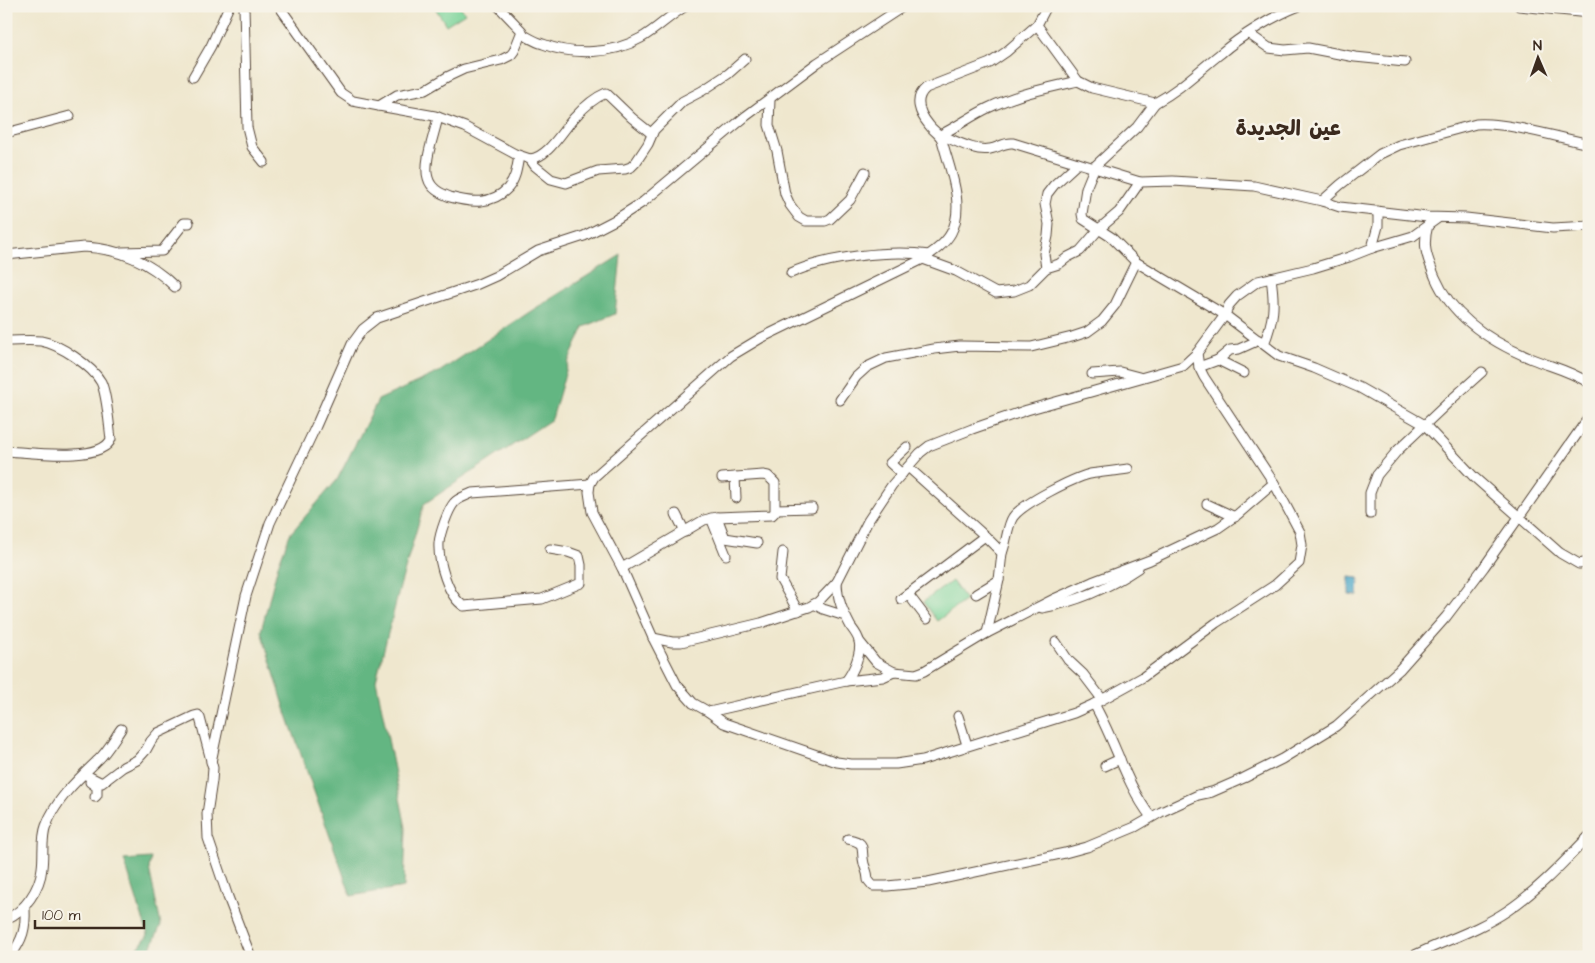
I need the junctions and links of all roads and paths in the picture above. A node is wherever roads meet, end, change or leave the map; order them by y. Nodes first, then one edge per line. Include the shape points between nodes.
1 (229, 6) edge
2 (244, 6) edge
3 (279, 6) edge
4 (498, 6) edge
5 (686, 6) edge
6 (904, 6) edge
7 (1047, 6) edge
8 (1299, 6) edge
9 (1519, 6) edge
10 (1589, 13) edge
11 (1037, 25) junction
12 (522, 34) junction
13 (1249, 34) junction
14 (745, 59) dead end
15 (1405, 62) dead end
16 (194, 77) dead end
17 (1078, 81) junction
18 (770, 99) junction
19 (1155, 103) junction
20 (379, 106) junction
21 (70, 116) dead end
22 (438, 117) junction
23 (6, 133) edge
24 (652, 134) junction
25 (940, 135) junction
26 (1589, 144) edge
27 (519, 156) junction
28 (530, 159) junction
29 (264, 162) dead end
30 (1078, 163) junction
31 (1094, 168) junction
32 (865, 172) dead end
33 (1140, 182) junction
34 (1322, 201) junction
35 (1378, 211) junction
36 (1438, 218) junction
37 (189, 223) dead end
38 (1428, 225) junction
39 (1589, 226) edge
40 (1100, 230) junction
41 (1372, 248) junction
42 (116, 252) junction
43 (6, 255) edge
44 (926, 257) junction
45 (1136, 262) junction
46 (1046, 268) junction
47 (791, 273) dead end
48 (1271, 278) junction
49 (175, 287) dead end
50 (1225, 315) junction
51 (6, 341) edge
52 (1261, 342) junction
53 (1197, 353) junction
54 (1218, 360) junction
55 (1199, 367) junction
56 (1482, 372) dead end
57 (1244, 373) dead end
58 (1092, 374) dead end
59 (1140, 377) junction
60 (1589, 383) edge
61 (840, 400) dead end
62 (1589, 417) edge
63 (1425, 425) junction
64 (906, 447) dead end
65 (6, 450) edge
66 (905, 470) junction
67 (1128, 470) dead end
68 (735, 477) junction
69 (722, 478) dead end
70 (1274, 483) junction
71 (590, 484) junction
72 (736, 498) dead end
73 (1207, 504) dead end
74 (812, 508) dead end
75 (776, 509) junction
76 (676, 514) dead end
77 (1370, 514) dead end
78 (714, 517) junction
79 (1235, 517) junction
80 (1519, 517) junction
81 (685, 532) junction
82 (985, 536) junction
83 (757, 543) dead end
84 (550, 549) dead end
85 (783, 552) dead end
86 (1002, 553) junction
87 (726, 555) dead end
88 (1589, 562) edge
89 (622, 568) junction
90 (999, 580) junction
91 (837, 582) junction
92 (976, 594) dead end
93 (814, 604) junction
94 (798, 611) junction
95 (845, 616) junction
96 (926, 619) dead end
97 (987, 632) junction
98 (653, 638) junction
99 (859, 641) junction
100 (1056, 642) dead end
101 (894, 672) junction
102 (846, 681) junction
103 (1098, 702) junction
104 (709, 712) junction
105 (958, 716) dead end
106 (121, 729) dead end
107 (967, 745) junction
108 (1120, 759) junction
109 (211, 762) junction
110 (1105, 766) dead end
111 (82, 775) junction
112 (95, 797) dead end
113 (1150, 817) junction
114 (1589, 836) edge
115 (848, 839) dead end
116 (25, 908) junction
117 (6, 919) edge
118 (10, 957) edge
119 (251, 957) edge
120 (1411, 957) edge

1 - 16 street
2 - 29 street via 247,127 252,146
3 - 20 street via 341,93 353,100
4 - 12 street
5 - 12 street via 642,38 601,51 553,47
6 - 18 street via 817,63
7 - 11 street
8 - 13 street
9 - 10 street
11 - 17 street
11 - 25 street via 990,63 921,92 918,105 928,125
12 - 20 street via 514,51 502,60 464,69 425,90 397,95
13 - 15 street via 1269,48 1308,48
13 - 19 street via 1220,53 1177,91
14 - 24 street via 715,83 683,101
17 - 19 street via 1092,88
17 - 25 street via 1002,102
18 - 32 street via 769,125 785,194 799,216 806,221 830,219 850,200
18 - 109 street via 643,202 615,220 584,236 538,251 478,284 377,318 363,329 352,344 270,523 246,596
19 - 31 street via 1137,127
20 - 22 street
21 - 23 street
22 - 27 street via 465,127
22 - 27 street via 427,171 430,184 441,193 466,202 493,198 512,183
24 - 28 street via 631,167 598,171 566,182 551,179
24 - 28 street via 606,93 596,97 575,117 545,152 536,159
25 - 30 street via 988,150 1013,142
25 - 44 street via 954,185 956,221 951,233
26 - 34 street via 1509,127 1476,124 1399,145 1380,154
27 - 28 street
30 - 31 street
30 - 46 street via 1047,194
31 - 33 street
31 - 40 street via 1086,188 1082,214 1086,222
33 - 34 street via 1254,186
33 - 40 street via 1119,212
34 - 35 street via 1340,207
35 - 36 street
35 - 41 street
36 - 38 street
36 - 39 street via 1553,228
37 - 42 street via 184,223 162,251
38 - 41 street via 1413,236
38 - 60 street via 1424,243 1437,281 1448,300 1472,324 1512,350 1570,372
40 - 45 street via 1111,236
40 - 46 street via 1080,251
41 - 48 street via 1348,258
42 - 43 street via 84,247
42 - 49 street via 160,272
44 - 46 street via 996,293 1029,285
44 - 47 street via 915,253 868,255 829,261
44 - 71 street via 760,338 731,356
45 - 50 street
45 - 61 street via 1115,305 1102,322 1087,332 1031,347 960,346 886,358 867,367 856,377
48 - 50 street via 1249,286 1229,305
48 - 52 street via 1272,320
50 - 52 street
50 - 53 street
51 - 65 street via 51,343 96,375 104,392 111,439 104,448 90,453
52 - 54 street via 1230,350
52 - 63 street via 1280,356 1360,388
53 - 55 street
53 - 59 street via 1183,366
54 - 55 street
54 - 57 street
55 - 70 street
56 - 63 street
58 - 59 street via 1120,372
59 - 66 street via 1027,410 944,439 924,450
62 - 80 street
63 - 77 street via 1377,475 1370,493
63 - 80 street
64 - 66 street via 890,463
66 - 82 street
66 - 91 street via 868,522
67 - 86 street via 1088,475 1040,496 1014,517
68 - 69 street
68 - 72 street
68 - 75 street via 768,476 775,483
70 - 79 street
70 - 103 street via 1300,532 1299,563 1276,584 1142,677
71 - 84 street via 472,493 454,502 439,543 442,565 453,597 464,606 542,599 581,583 579,556
71 - 89 street via 592,512
73 - 79 street
74 - 75 street
75 - 78 street via 772,515
76 - 81 street
78 - 81 street
78 - 83 street via 726,538
78 - 87 street
79 - 97 street via 1150,560 1092,582
80 - 88 street via 1560,553 1579,564
80 - 113 street via 1446,617 1399,670 1336,726 1244,778
81 - 89 street
82 - 86 street
82 - 96 street via 904,597
85 - 94 street via 780,579
86 - 90 street
89 - 98 street
90 - 92 street
90 - 97 street
91 - 93 street
91 - 95 street via 837,595
93 - 94 street
93 - 95 street
94 - 98 street via 681,642
95 - 99 street
97 - 101 street via 924,671 916,674
98 - 104 street via 677,686 692,703
99 - 101 street via 876,662
99 - 102 street via 857,661
100 - 103 street via 1083,674
101 - 102 street via 883,677
102 - 104 street
103 - 107 street via 1074,713
103 - 108 street
104 - 107 street via 724,723 851,764 914,762
105 - 107 street
106 - 111 street via 99,760
108 - 110 street
108 - 113 street
109 - 111 street via 198,715 158,733 136,760 102,783
109 - 119 street via 208,838
111 - 112 street via 97,787
111 - 116 street via 51,813 44,834 42,869
113 - 115 street via 1118,834 1065,853 928,882 887,886 873,886 868,880 862,845
114 - 120 street via 1554,872 1508,911
116 - 117 street
116 - 118 street via 24,934

